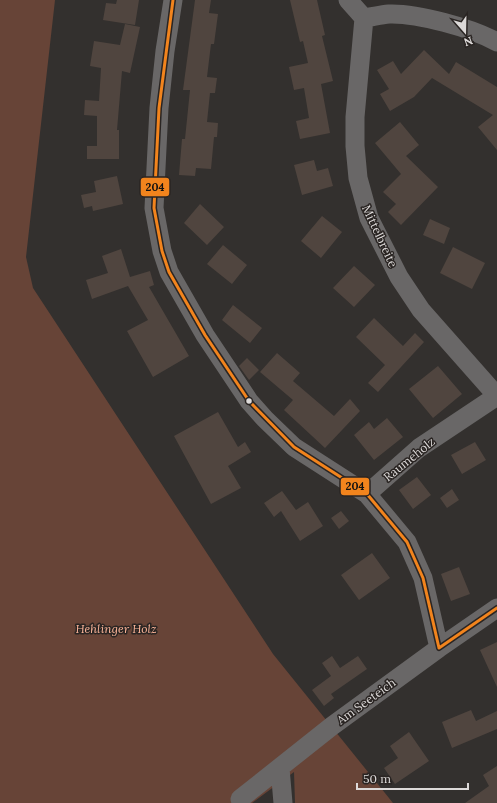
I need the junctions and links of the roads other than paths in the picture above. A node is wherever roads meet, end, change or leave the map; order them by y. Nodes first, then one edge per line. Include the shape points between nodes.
1 (173, 0) edge
2 (348, 0) edge
3 (364, 18) junction
4 (497, 42) edge
5 (497, 396) edge
6 (367, 494) junction
7 (497, 608) edge
8 (438, 648) junction
9 (280, 768) junction
10 (240, 799) dead end
11 (284, 803) edge

1 - 6 street via 159,108 154,208 162,251 170,272 205,335 249,401 294,447
2 - 3 street
3 - 4 street via 389,14 424,18 458,27
3 - 5 street, Mittelbreite via 355,117 355,146 358,178 370,218 399,276 421,310
5 - 6 street, Raumeholz via 419,448
6 - 8 street via 407,542 415,558 423,578
7 - 8 street, Am Seeteich
8 - 9 street, Am Seeteich
9 - 10 street, Am Seeteich
9 - 11 street

